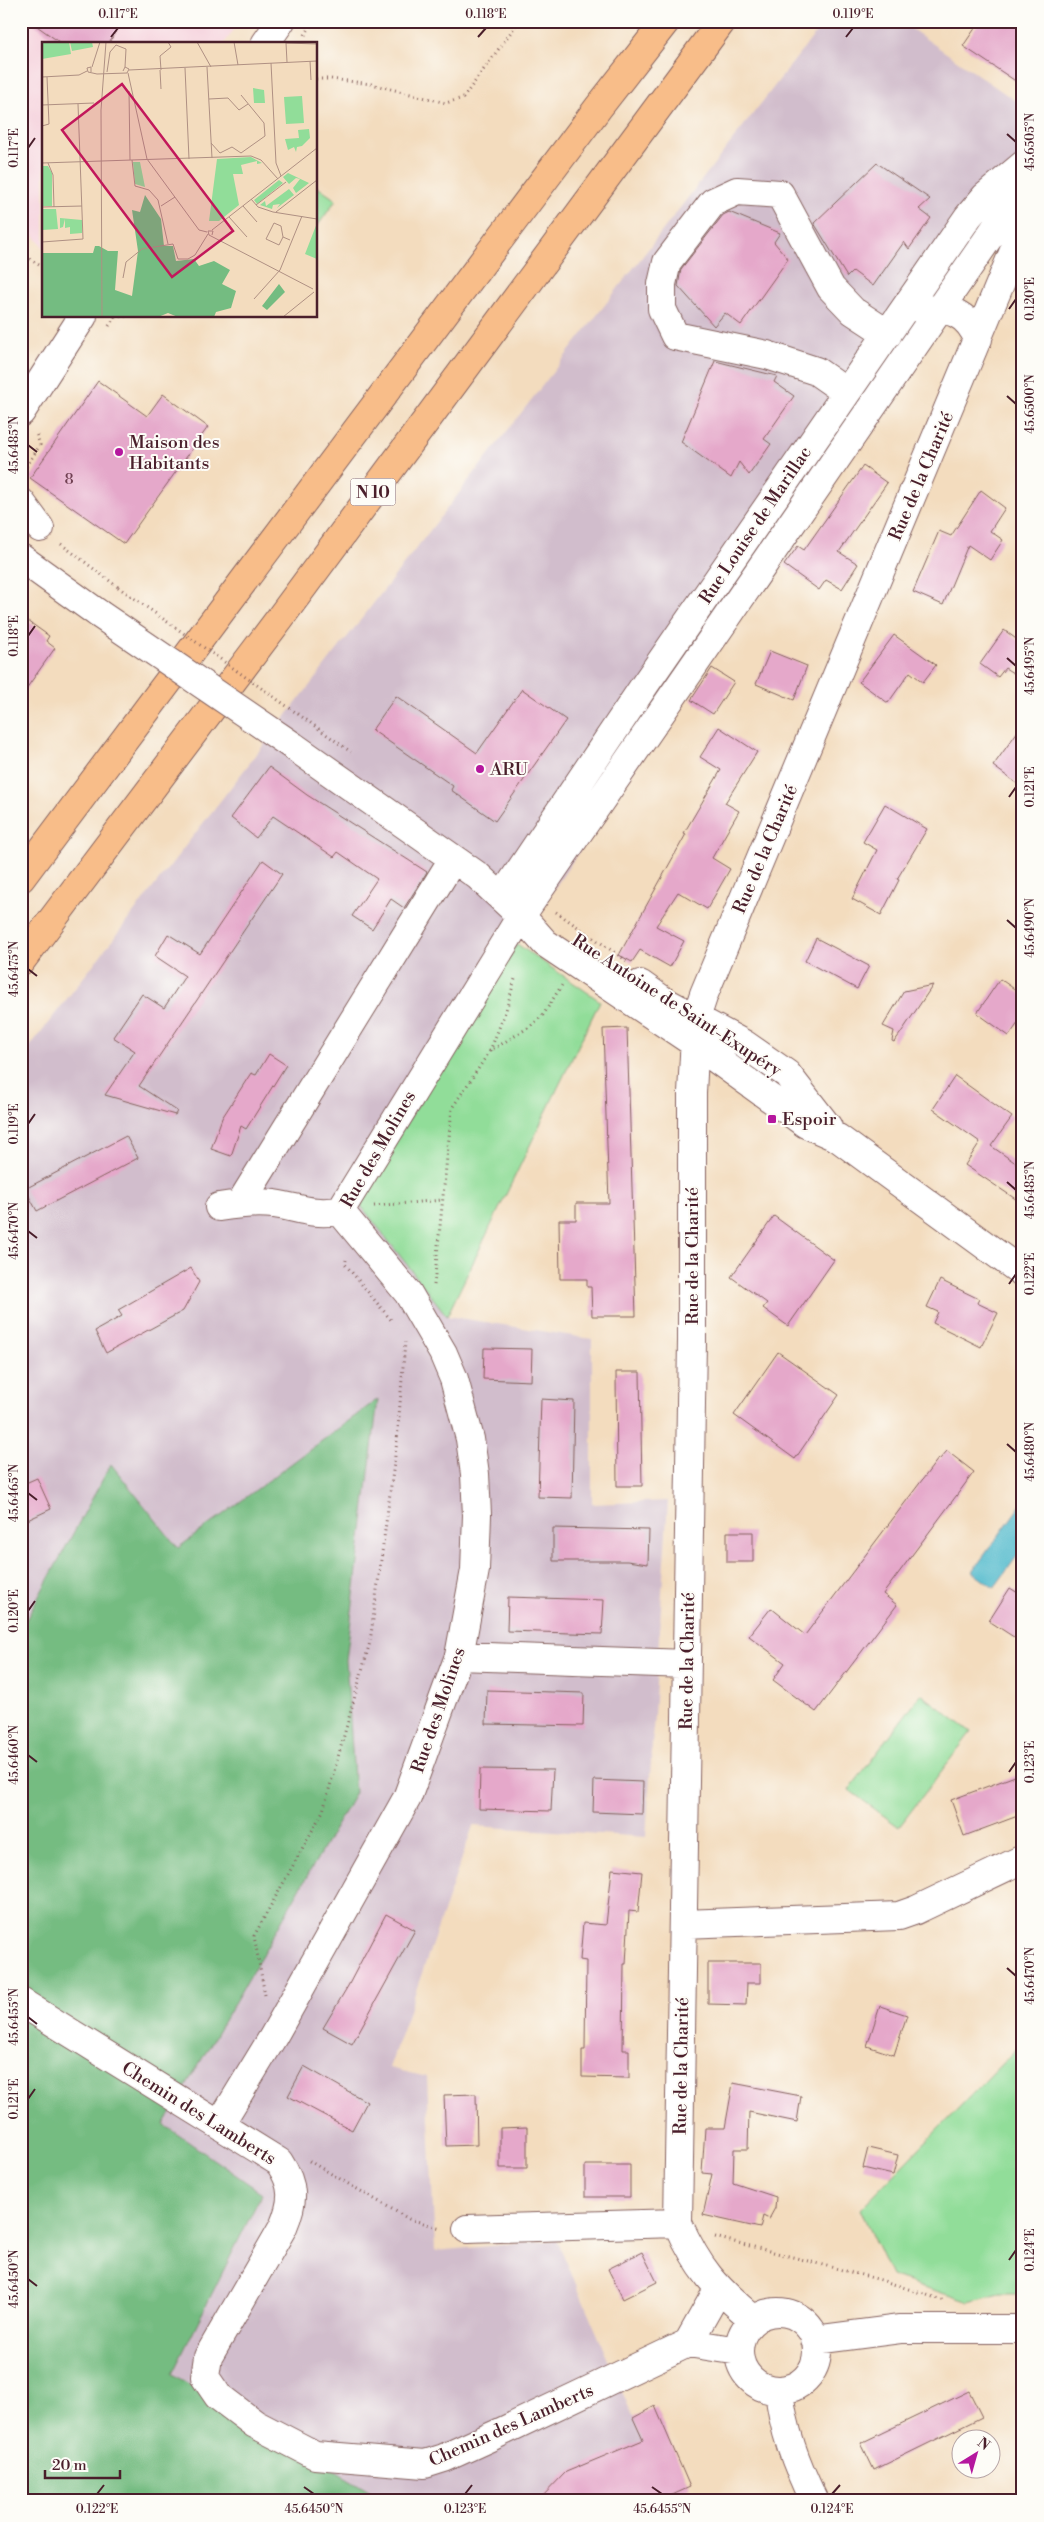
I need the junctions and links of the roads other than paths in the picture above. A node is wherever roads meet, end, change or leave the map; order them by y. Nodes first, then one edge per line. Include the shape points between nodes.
1 (281, 21) edge
2 (666, 21) edge
3 (722, 21) edge
4 (266, 42) edge
5 (1023, 165) edge
6 (1023, 188) edge
7 (1023, 229) edge
8 (938, 308) junction
9 (82, 318) edge
10 (895, 324) junction
11 (978, 339) junction
12 (846, 392) junction
13 (21, 412) edge
14 (21, 502) edge
15 (40, 528) road end
16 (21, 558) edge
17 (453, 859) junction
18 (21, 878) edge
19 (512, 906) junction
20 (21, 961) edge
21 (695, 1031) junction
22 (340, 1211) junction
23 (1023, 1273) edge
24 (459, 1656) junction
25 (687, 1664) junction
26 (1023, 1859) edge
27 (683, 1924) junction
28 (21, 2002) edge
29 (220, 2124) junction
30 (679, 2225) junction
31 (466, 2229) road end
32 (718, 2290) junction
33 (754, 2320) junction
34 (1023, 2329) edge
35 (815, 2340) junction
36 (688, 2343) junction
37 (739, 2351) junction
38 (779, 2390) junction
39 (814, 2501) edge

1 - 4 street
2 - 18 highway, N 10
3 - 20 highway, N 10 via 280,618
5 - 10 street, Rue Louise de Marillac via 985,197 968,217
6 - 8 street
7 - 11 street, Rue de la Charité
8 - 10 street
8 - 11 street via 963,316
8 - 19 street
9 - 13 street
10 - 12 street, Rue Louise de Marillac
10 - 12 street via 853,311 831,288 780,194 737,191 713,202 667,262 662,284 662,309 675,336 767,355 816,371
11 - 21 street, Rue de la Charité via 704,994
12 - 19 street, Rue Louise de Marillac
14 - 15 street
16 - 17 street, Rue Antoine de Saint-Exupéry, bridge
17 - 19 street, Rue Antoine de Saint-Exupéry
17 - 22 street via 413,944 230,1205 274,1204 318,1214
19 - 21 street, Rue Antoine de Saint-Exupéry via 556,927 664,1001
19 - 21 street, Rue Antoine de Saint-Exupéry via 545,943
19 - 22 street, Rue des Molines
21 - 23 street, Rue Antoine de Saint-Exupéry via 806,1124 838,1138
21 - 25 street, Rue de la Charité
22 - 24 street, Rue des Molines via 408,1293 444,1353 454,1379 470,1439 477,1515 475,1570
24 - 25 street
24 - 29 street, Rue des Molines via 407,1798 274,2037
25 - 27 street, Rue de la Charité
26 - 27 street via 899,1916
27 - 30 street, Rue de la Charité
28 - 29 street, Chemin des Lamberts
29 - 36 street, Chemin des Lamberts via 279,2162 289,2177 292,2192 290,2210 283,2227 208,2358 205,2377 218,2396 256,2424 315,2455 425,2464 523,2422
30 - 31 street
30 - 32 street, Rue de la Charité via 692,2255
32 - 33 street, Rue de la Charité
32 - 36 street
33 - 35 street via 768,2313 784,2312 804,2322
33 - 37 street via 745,2328
34 - 35 street via 900,2329
35 - 38 street via 816,2358 809,2374 801,2382
36 - 37 street
37 - 38 street via 747,2375 756,2383
38 - 39 street via 786,2434

